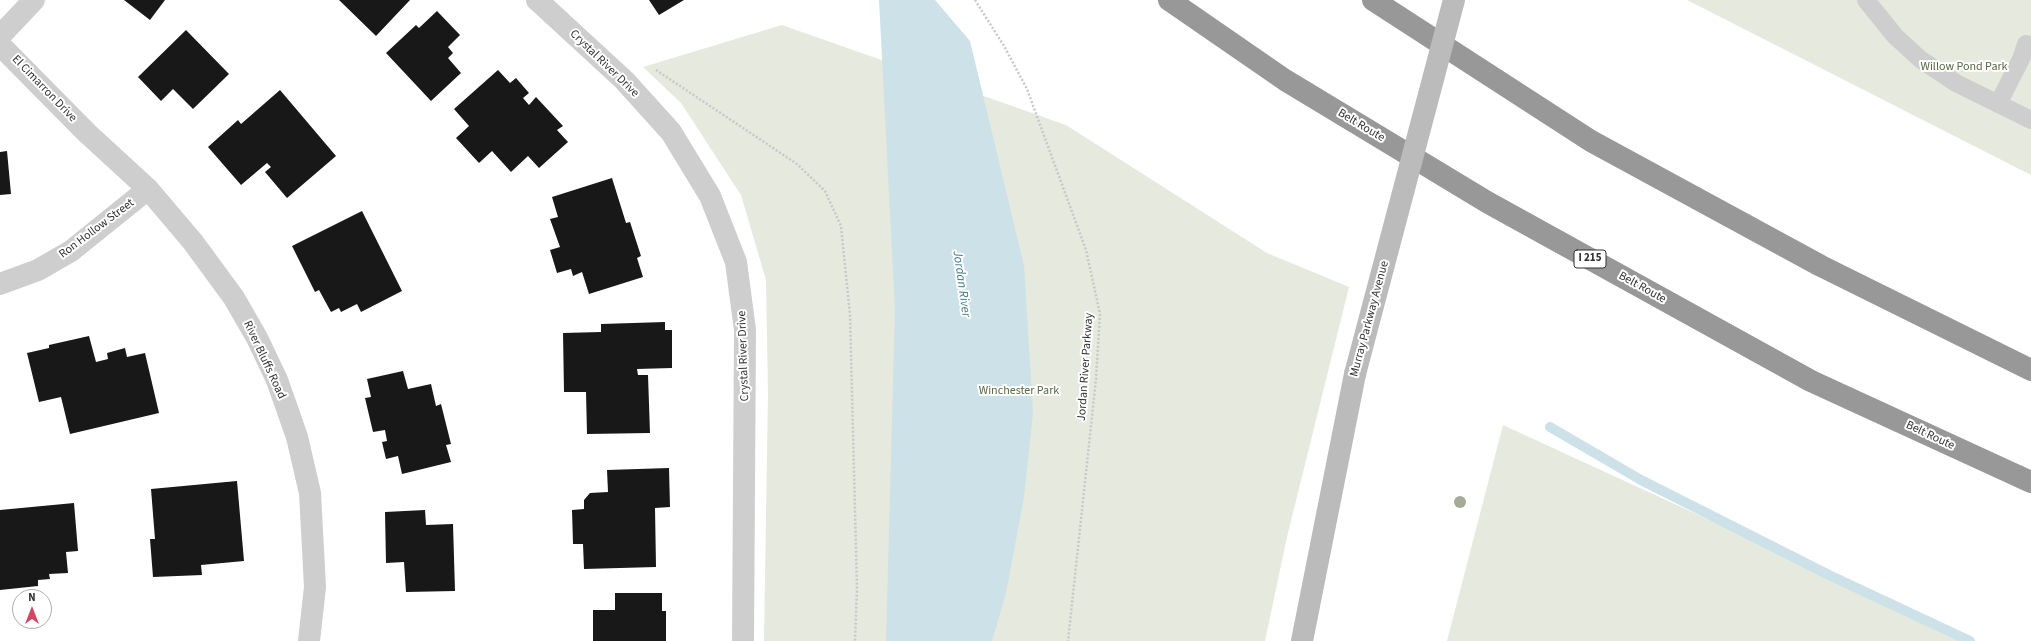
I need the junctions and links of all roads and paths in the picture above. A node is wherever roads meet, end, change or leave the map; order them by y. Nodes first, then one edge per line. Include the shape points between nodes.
1 (34, 0) edge
2 (536, 0) edge
3 (975, 0) edge
4 (1168, 0) edge
5 (1373, 0) edge
6 (1454, 0) edge
7 (1866, 0) edge
8 (0, 36) edge
9 (0, 44) edge
10 (2026, 44) dead end
11 (624, 80) junction
12 (1998, 104) junction
13 (2031, 120) edge
14 (87, 134) joint
15 (148, 189) junction
16 (0, 284) edge
17 (2031, 370) edge
18 (2031, 482) edge
19 (309, 641) edge
20 (743, 641) edge
21 (855, 641) edge
22 (1068, 641) edge
23 (1302, 641) edge

1 - 8 street
2 - 11 street, Crystal River Drive
3 - 22 path, Jordan River Parkway via 1027,89 1086,250 1100,314 1096,379
4 - 18 highway, Belt Route / I 215 via 1285,80 1487,202 1811,381
5 - 17 highway via 1591,141 1821,266
6 - 23 street, Murray Parkway Avenue, bridge via 1355,374
7 - 12 lane via 1895,36 1920,59 1956,83
9 - 14 street, El Cimarron Drive
10 - 12 lane
11 - 20 street, Crystal River Drive via 671,132 679,145 710,196 736,262 745,330
11 - 21 path via 654,69 797,164 825,191 841,226 850,315 857,588
12 - 13 lane
14 - 15 street, River Bluffs Road
15 - 16 street, Ron Hollow Street via 71,251 38,270
15 - 19 street, River Bluffs Road via 193,242 234,298 277,380 297,437 310,494 315,587

